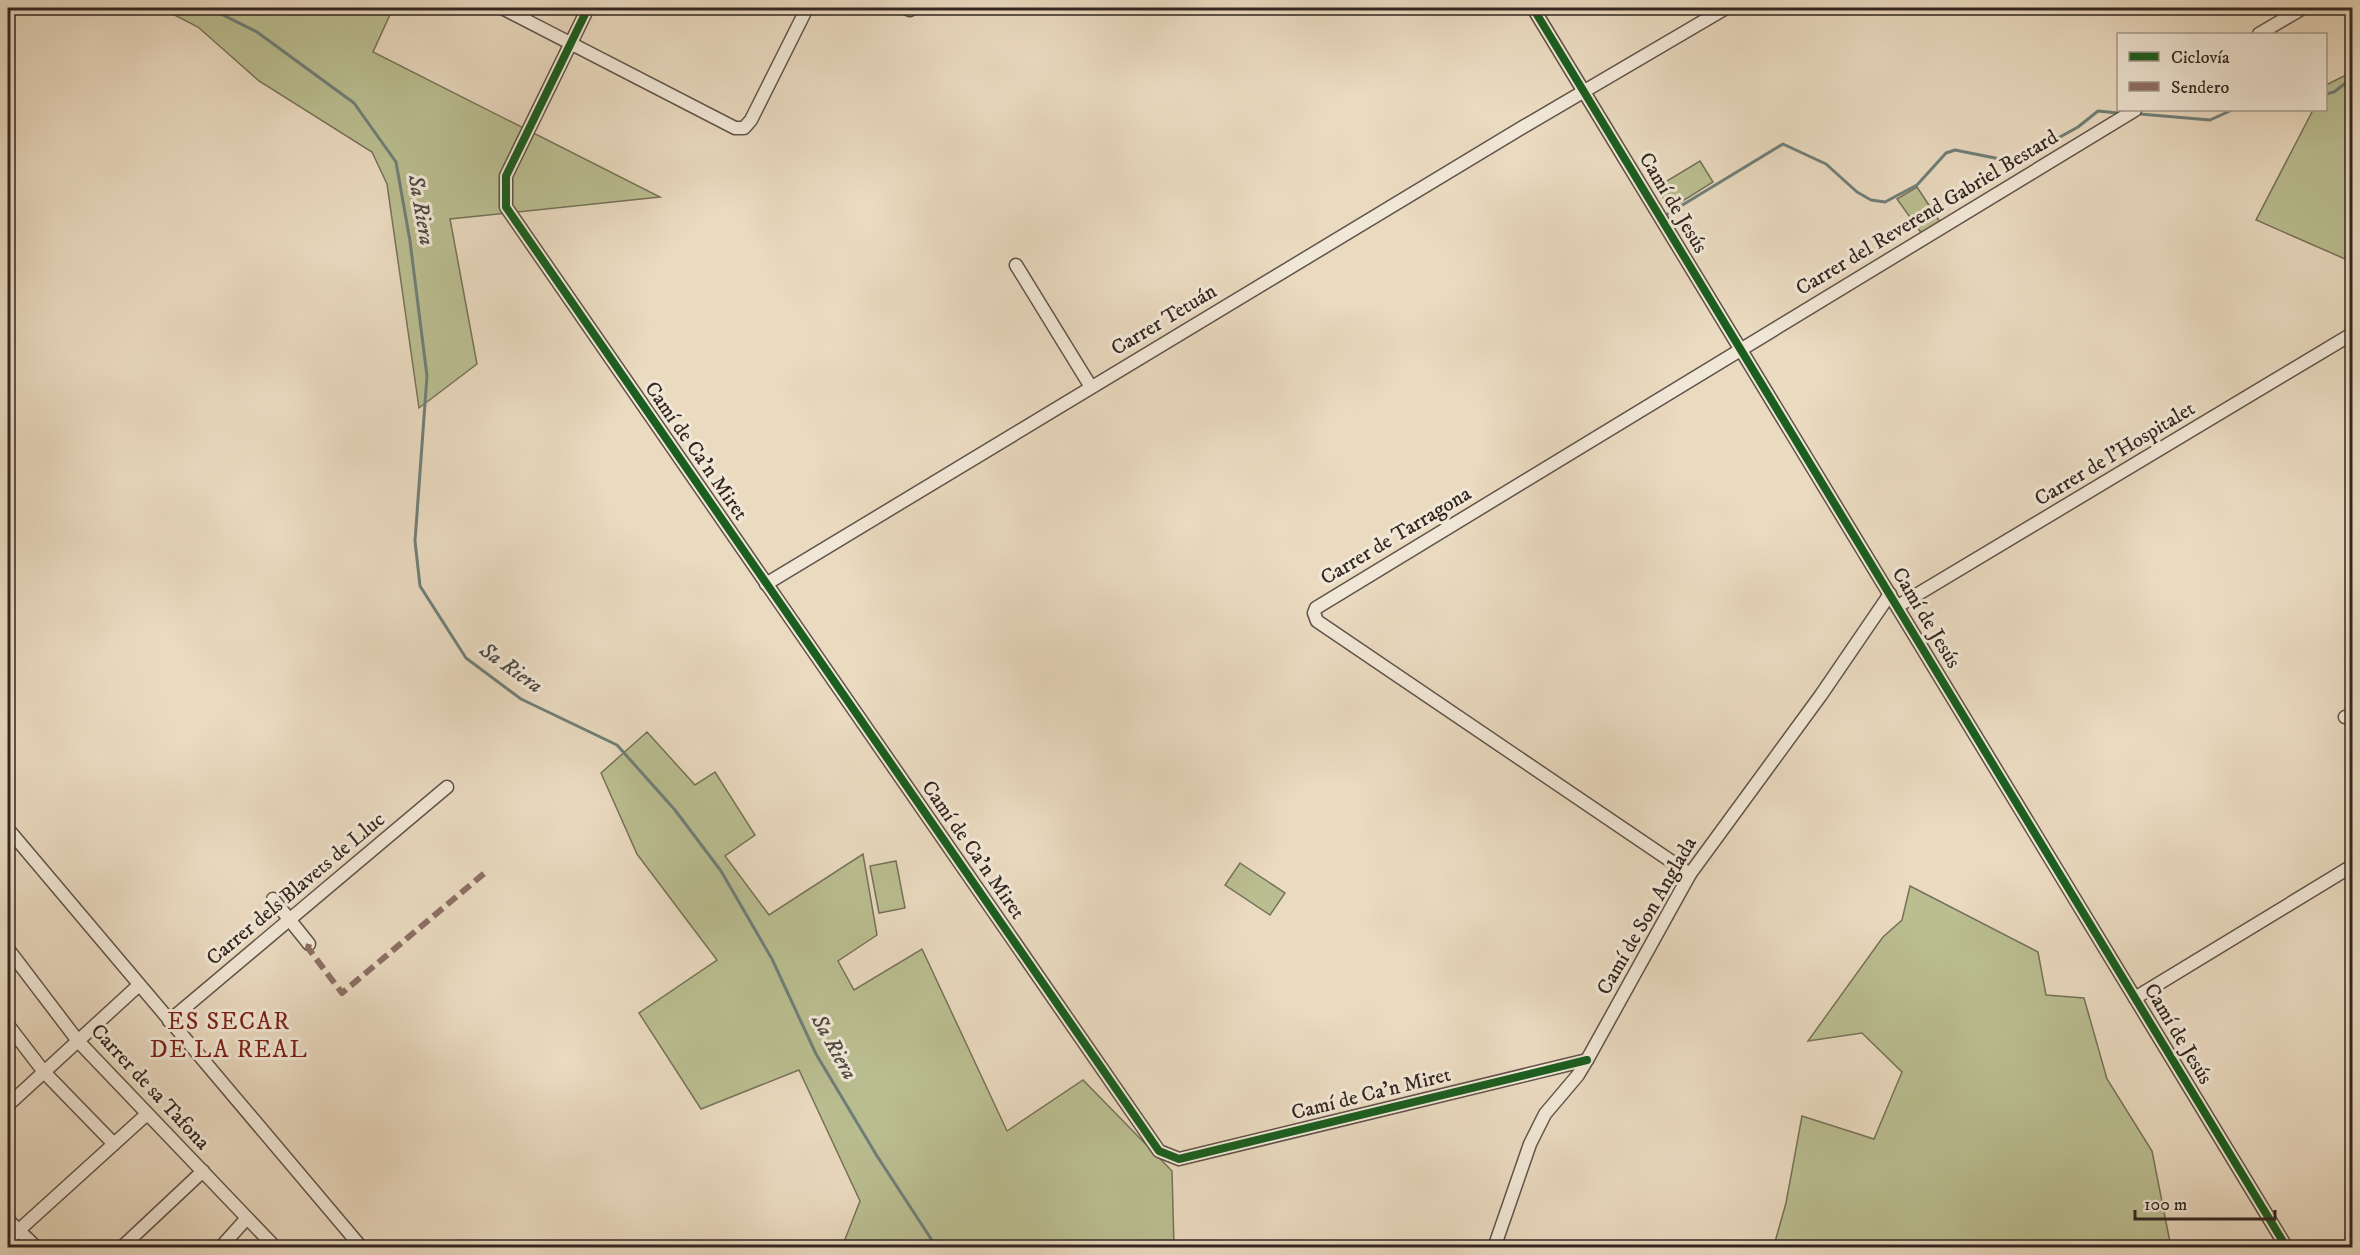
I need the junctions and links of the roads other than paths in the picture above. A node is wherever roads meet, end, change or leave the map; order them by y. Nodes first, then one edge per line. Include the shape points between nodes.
1 (502, 8) edge
2 (588, 8) edge
3 (807, 8) edge
4 (1533, 8) edge
5 (1726, 8) edge
6 (2303, 8) edge
7 (2261, 33) edge
8 (571, 42) junction
9 (1584, 92) junction
10 (2133, 111) edge
11 (1016, 265) dead end
12 (2352, 334) edge
13 (1740, 349) junction
14 (1091, 387) junction
15 (766, 584) junction
16 (1890, 594) junction
17 (1898, 606) junction
18 (447, 787) dead end
19 (8, 829) edge
20 (2352, 866) edge
21 (1690, 874) junction
22 (273, 899) dead end
23 (290, 920) junction
24 (309, 944) dead end
25 (9, 956) edge
26 (139, 986) junction
27 (2135, 998) junction
28 (169, 1021) junction
29 (8, 1025) edge
30 (78, 1041) junction
31 (1587, 1060) junction
32 (44, 1072) junction
33 (8, 1104) edge
34 (147, 1114) junction
35 (114, 1144) junction
36 (203, 1171) junction
37 (247, 1218) junction
38 (8, 1220) edge
39 (19, 1230) junction
40 (8, 1240) edge
41 (272, 1244) dead end
42 (37, 1248) edge
43 (121, 1248) edge
44 (220, 1248) edge
45 (362, 1248) edge
46 (1494, 1248) edge
47 (2287, 1248) edge

1 - 8 street
2 - 8 street
3 - 8 street via 744,128 735,128
4 - 9 street, Camí de Jesús
5 - 9 street, Carrer Tetuán
6 - 7 street
8 - 15 street, Camí de Ca'n Miret via 506,176 506,207
9 - 13 street, Camí de Jesús
9 - 14 street, Carrer Tetuán
10 - 13 street, Carrer del Reverend Gabriel Bestard
11 - 14 street
12 - 17 street, Carrer de l'Hospitalet
13 - 16 street, Camí de Jesús
13 - 21 street, Carrer de Tarragona via 1316,608 1314,613 1317,621
14 - 15 street, Carrer Tetuán
15 - 31 street, Camí de Ca'n Miret via 1159,1150 1179,1159
16 - 17 street, Camí de Jesús
16 - 21 street, Camí de Son Anglada
17 - 27 street, Camí de Jesús
18 - 23 street, Carrer dels Blavets de Lluc
19 - 26 street
20 - 27 street
21 - 31 street, Camí de Son Anglada
22 - 23 street
23 - 24 street
23 - 28 street, Carrer dels Blavets de Lluc
25 - 30 street, Carrer de sa Tafona
26 - 28 street
26 - 30 street
27 - 47 street, Camí de Jesús
28 - 45 street
29 - 32 street
30 - 32 street
30 - 34 street, Carrer de sa Tafona
31 - 46 street, Camí de Son Anglada via 1545,1114 1530,1144
32 - 33 street
32 - 35 street
34 - 35 street
34 - 36 street, Carrer de sa Tafona
35 - 39 street
36 - 37 street, Carrer de sa Tafona
36 - 43 street
37 - 41 street, Carrer de sa Tafona
37 - 44 street
38 - 39 street
39 - 40 street
39 - 42 street

